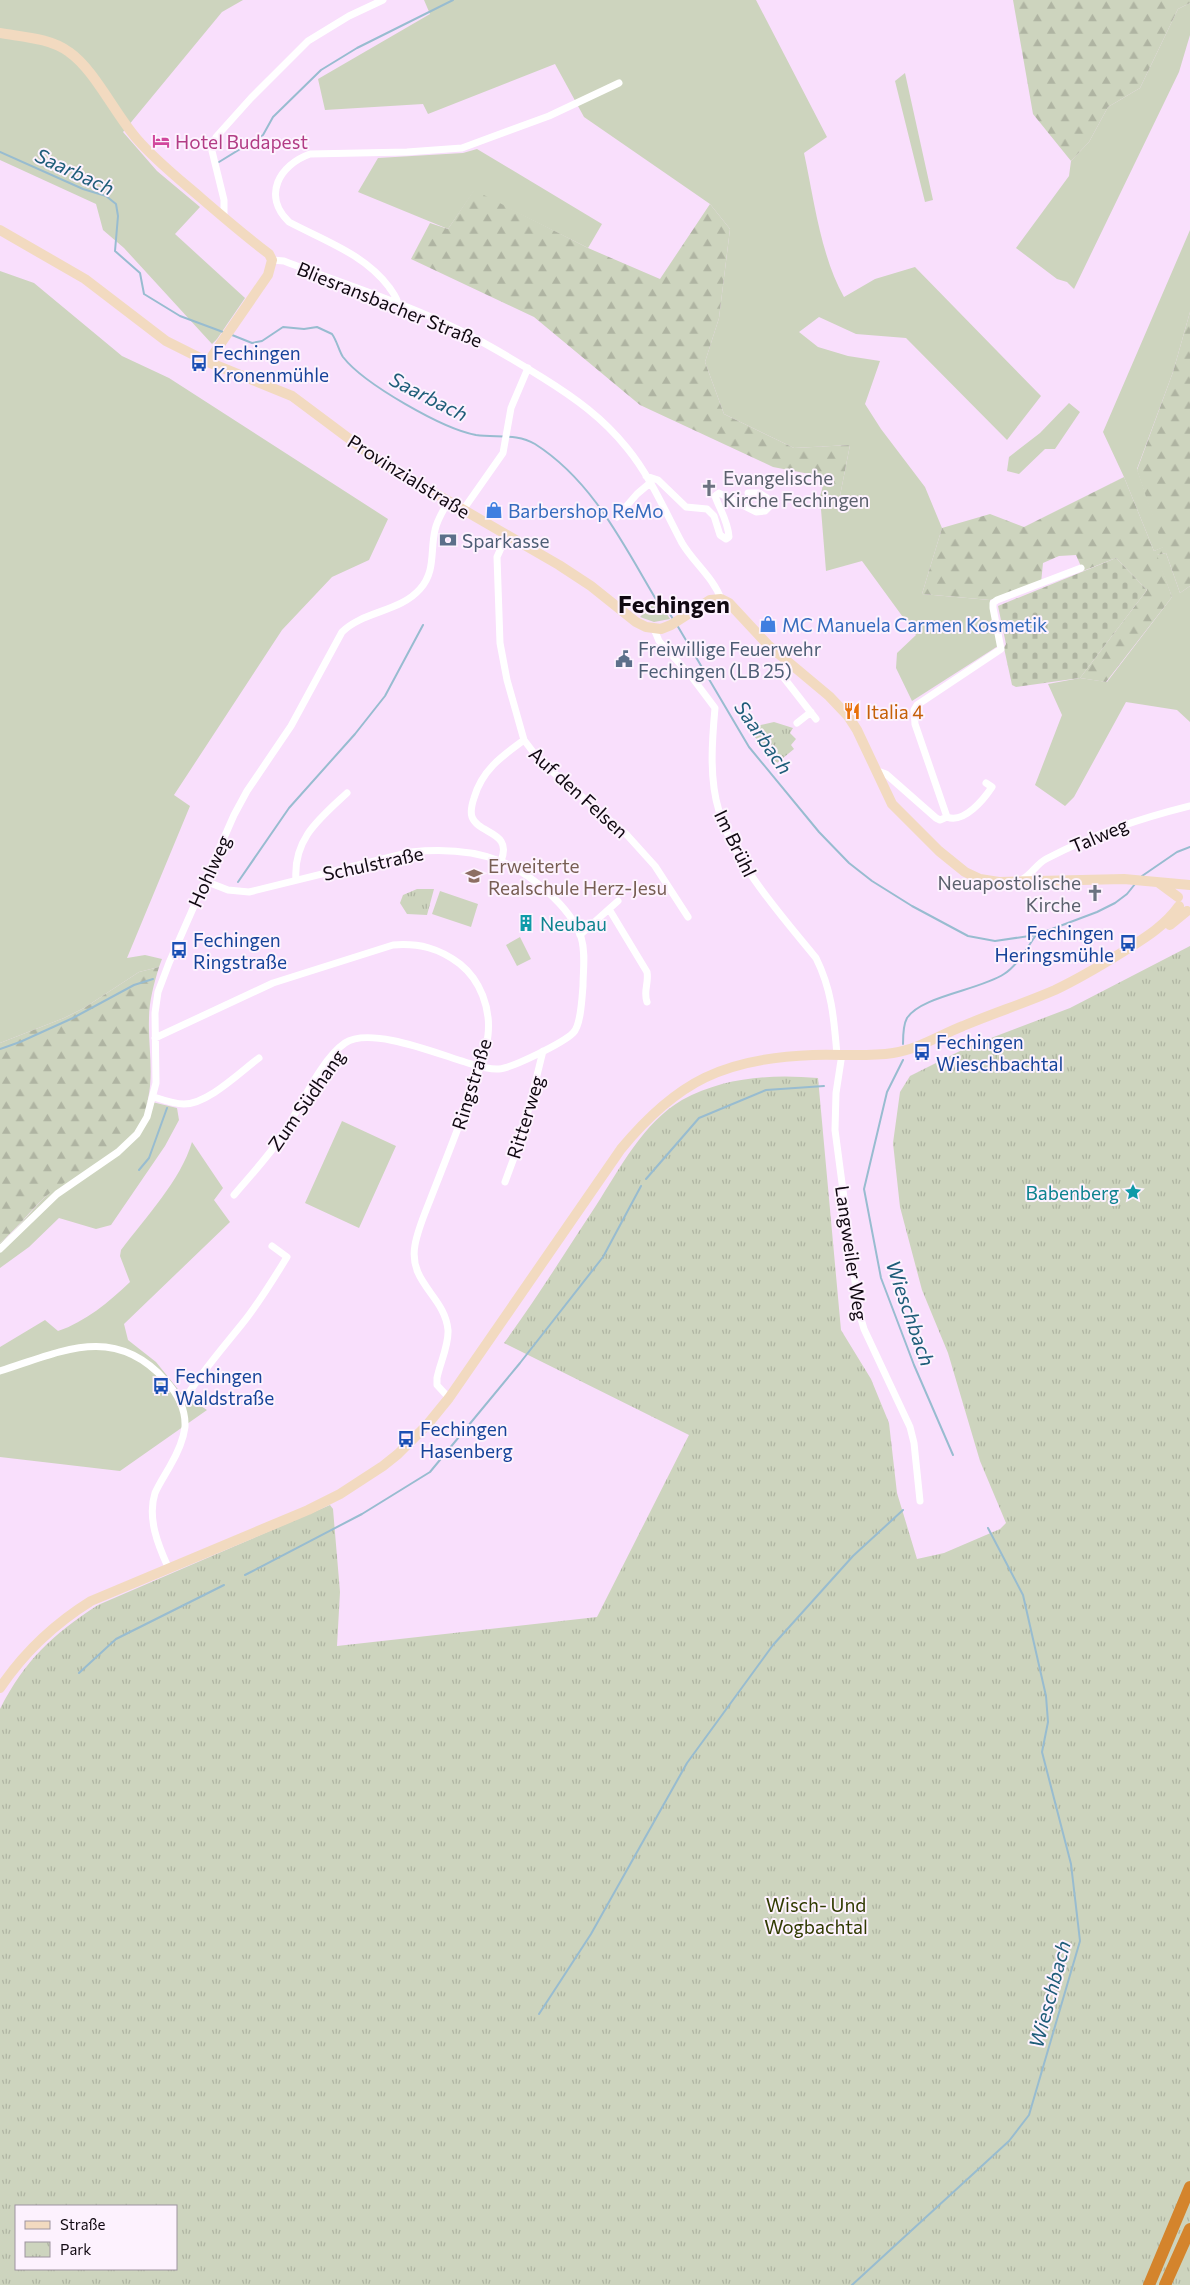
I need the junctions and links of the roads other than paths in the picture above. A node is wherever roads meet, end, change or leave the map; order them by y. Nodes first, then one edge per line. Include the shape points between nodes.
1 (383, 0) edge
2 (0, 33) edge
3 (619, 83) dead end
4 (224, 218) junction
5 (0, 230) edge
6 (272, 260) junction
7 (398, 304) junction
8 (208, 362) junction
9 (528, 368) junction
10 (648, 480) junction
11 (748, 493) dead end
12 (448, 502) junction
13 (463, 510) junction
14 (617, 517) dead end
15 (507, 535) junction
16 (1081, 568) dead end
17 (721, 599) junction
18 (654, 629) junction
19 (789, 664) junction
20 (811, 712) junction
21 (816, 719) dead end
22 (797, 723) dead end
23 (524, 740) junction
24 (875, 770) junction
25 (986, 783) dead end
26 (347, 793) dead end
27 (1190, 806) edge
28 (947, 816) junction
29 (501, 861) junction
30 (296, 880) junction
31 (205, 881) junction
32 (1153, 881) junction
33 (1018, 882) junction
34 (1190, 886) edge
35 (1190, 891) edge
36 (618, 901) dead end
37 (609, 909) junction
38 (1185, 909) edge
39 (688, 917) dead end
40 (580, 936) junction
41 (1136, 944) junction
42 (647, 1002) dead end
43 (156, 1038) junction
44 (543, 1051) junction
45 (840, 1054) junction
46 (259, 1058) dead end
47 (480, 1066) junction
48 (154, 1098) junction
49 (505, 1182) dead end
50 (234, 1195) dead end
51 (272, 1246) dead end
52 (0, 1249) edge
53 (0, 1371) edge
54 (449, 1398) junction
55 (182, 1403) junction
56 (920, 1501) dead end
57 (168, 1567) junction
58 (0, 1688) edge
59 (1190, 2187) edge
60 (1190, 2229) edge
61 (1149, 2285) edge
62 (1165, 2285) edge

1 - 4 street via 308,41 216,137 212,152 224,200
2 - 4 main road, Bliesransbacher Straße via 57,45 76,57 138,140
3 - 7 street via 549,116 472,146 407,152 310,154 288,167 276,188 282,216 362,260 382,278
4 - 6 main road, Bliesransbacher Straße
5 - 8 main road, Provinzialstraße via 85,279 166,341
6 - 7 street, Bliesransbacher Straße via 284,261
6 - 8 main road via 268,275
7 - 9 street, Bliesransbacher Straße via 459,330
8 - 12 main road, Provinzialstraße via 292,396 362,450
9 - 10 street, Bliesransbacher Straße via 594,413 628,448
9 - 13 street via 511,408 506,443 498,463
10 - 11 street via 658,480 686,506 706,509 714,516 720,536 726,539 729,536 724,514 715,496 719,493 761,513 770,506 767,498 759,493
10 - 14 street
10 - 17 street, Bliesransbacher Straße via 690,555 715,586
12 - 13 main road, Provinzialstraße
12 - 31 street, Hohlweg via 435,529 433,561 421,588 389,608 356,621 342,632 291,726 247,791
13 - 15 main road, Provinzialstraße
15 - 18 main road, Provinzialstraße via 591,586 636,622
15 - 23 street via 497,557 500,643
16 - 28 street via 997,600 993,608 1001,649 914,710 918,733
17 - 18 main road via 705,603 671,625
17 - 19 main road via 729,603
18 - 45 street, Im Brühl via 659,641 715,708 714,773 719,812 753,880 816,958 822,970 831,997
19 - 20 street via 784,678
19 - 24 main road via 830,696 848,716
20 - 21 street
20 - 22 street
23 - 29 street via 488,769 480,781 471,808 474,820 503,845
23 - 39 street, Auf den Felsen via 540,760 632,841 654,866
24 - 28 street via 886,774 936,818 940,820
24 - 33 main road via 898,812 957,867 980,879
25 - 28 street via 992,787 972,811 954,818
26 - 30 street via 300,844 296,857
27 - 33 street, Talweg via 1096,834 1037,864 1030,876
29 - 30 street, Schulstraße via 454,851 425,850
29 - 40 street, Schulstraße via 557,899
30 - 31 street, Schulstraße via 249,892 228,890
31 - 43 street, Hohlweg via 158,992 154,1013
32 - 33 main road
32 - 34 main road
32 - 38 main road
35 - 38 main road via 1184,891
36 - 37 street
37 - 40 street
37 - 42 street via 647,972 644,992
38 - 41 main road
38 - 41 main road via 1162,931
40 - 44 street, Schulstraße via 584,961 578,1026 574,1033
41 - 45 main road via 1059,988 924,1044 895,1052
43 - 47 street, Ringstraße via 279,980 393,945 413,944 434,948 451,957 473,977 485,1002 488,1034
43 - 48 street, Hohlweg
44 - 47 street, Schulstraße via 498,1069
44 - 49 street, Ritterweg via 522,1136
45 - 54 main road via 772,1059 730,1067 696,1081 663,1104 621,1149
45 - 56 street, Langweiler Weg via 835,1130 858,1312 910,1427
46 - 48 street via 196,1102 184,1104
47 - 50 street, Zum Südhang via 392,1039 365,1038 346,1042 327,1062 281,1137
47 - 54 street, Ringstraße via 420,1227 413,1258 419,1278 438,1304 446,1322 448,1332 436,1378
48 - 52 street, Hohlweg via 137,1134 118,1152 46,1203
51 - 55 street via 287,1257 269,1287 201,1372
53 - 55 street via 82,1346 121,1349 146,1361
54 - 57 main road via 398,1454 340,1494
55 - 57 street via 185,1418 183,1438 155,1494 153,1508 155,1537
57 - 58 main road via 91,1601 65,1617 38,1640
59 - 61 highway
60 - 62 highway

